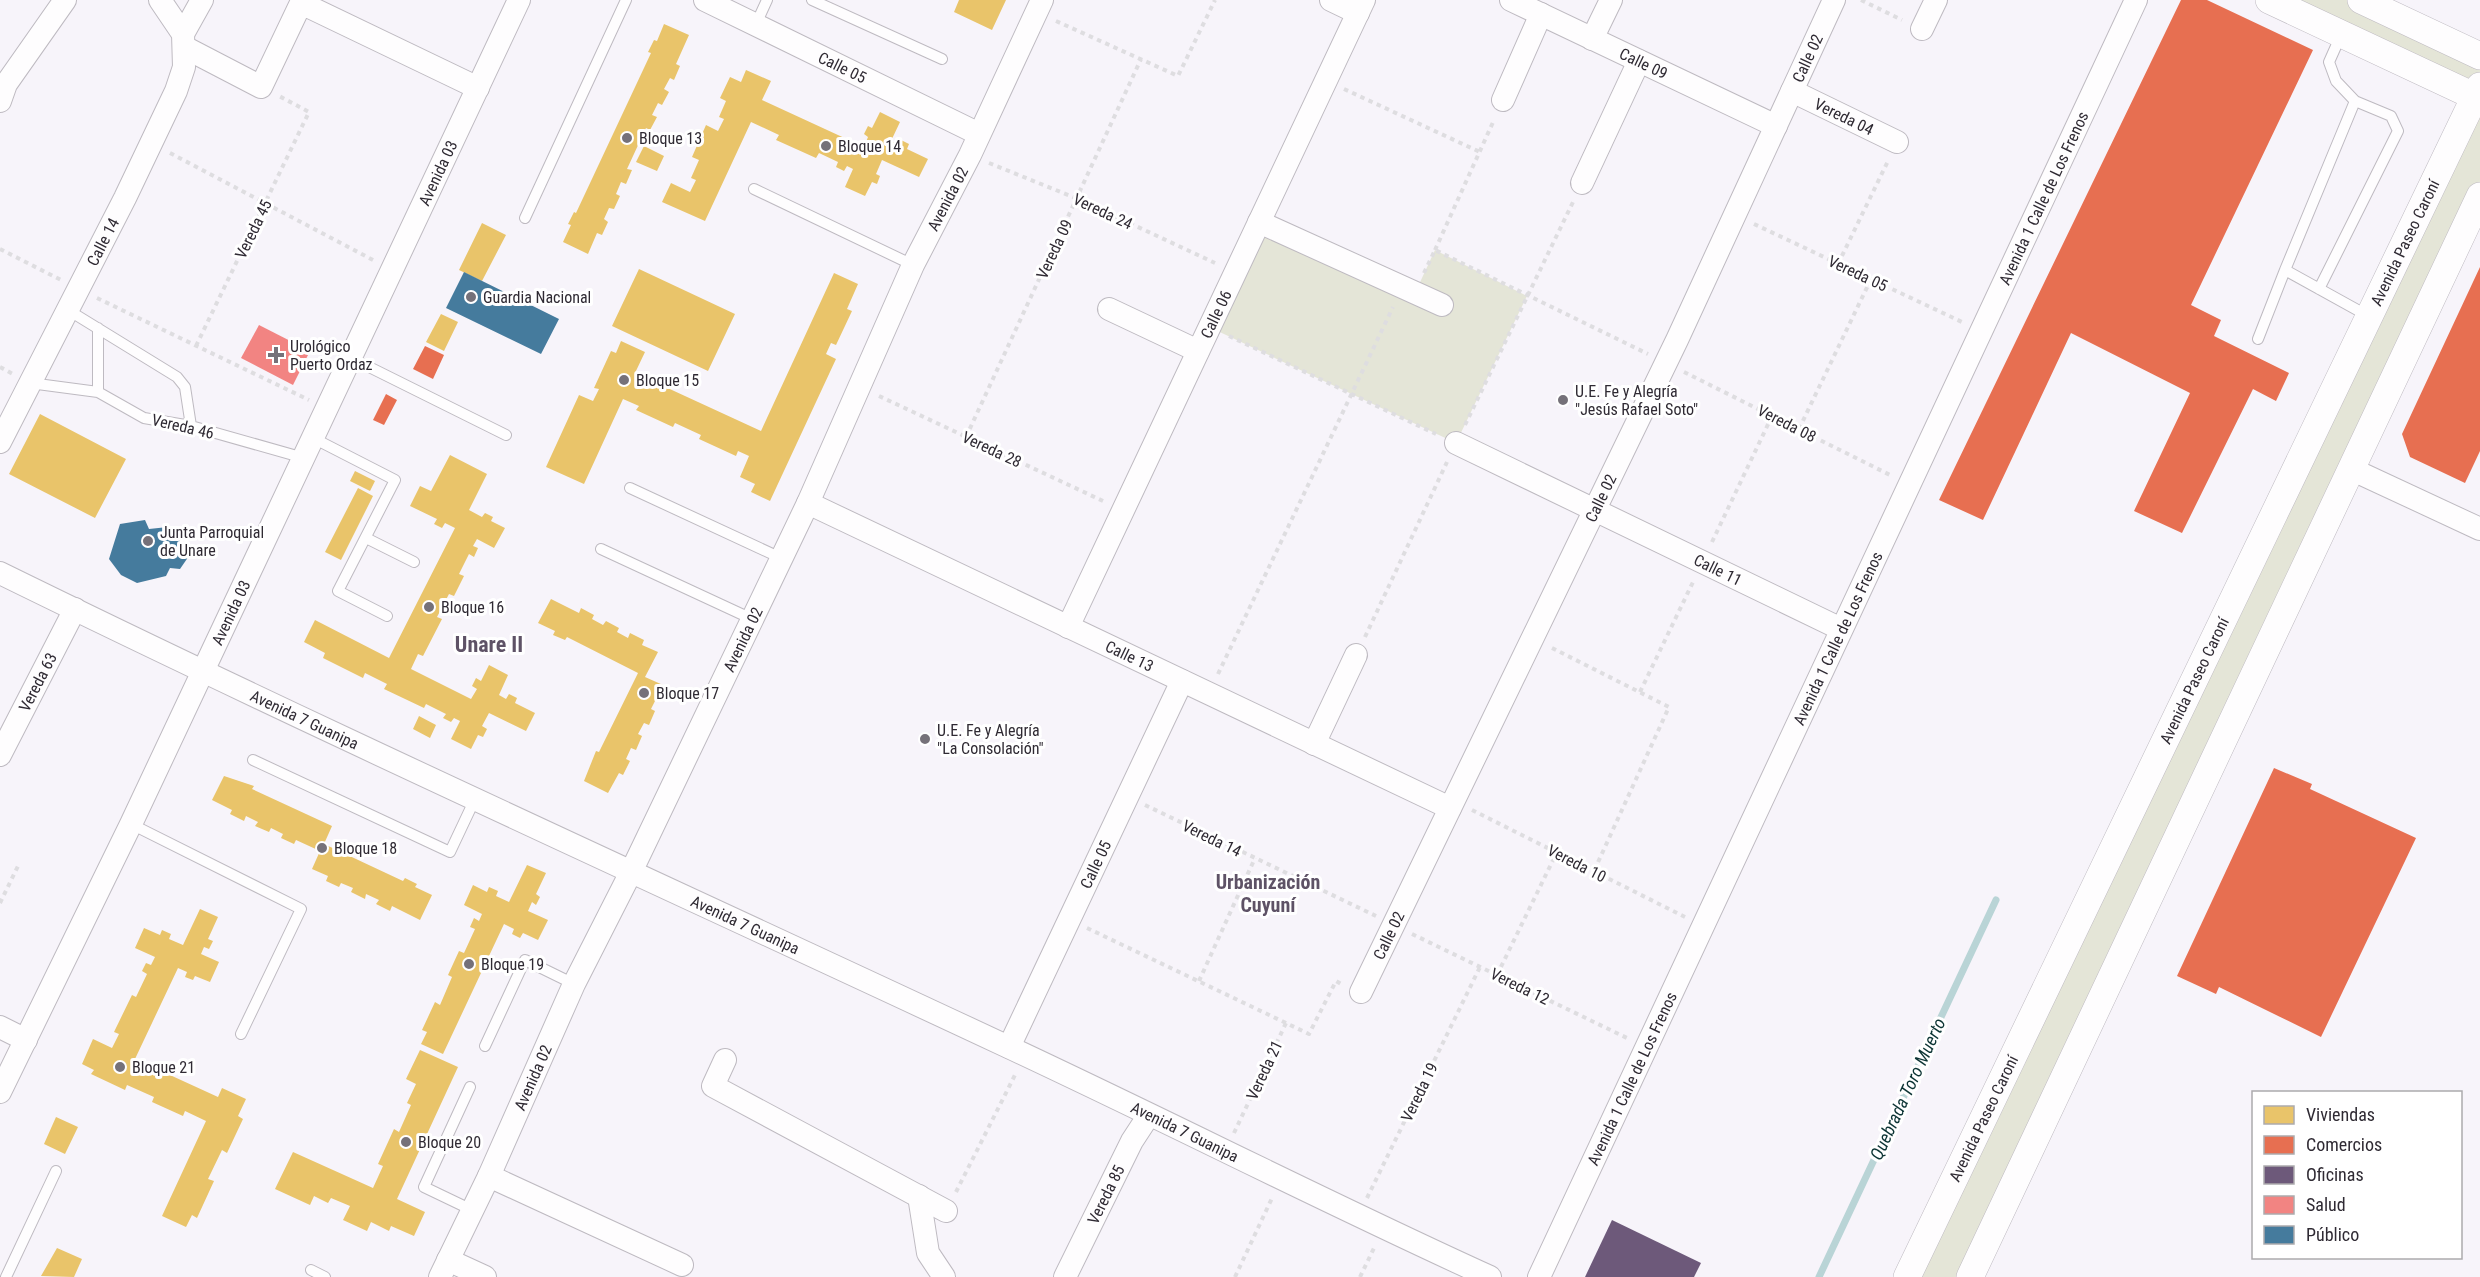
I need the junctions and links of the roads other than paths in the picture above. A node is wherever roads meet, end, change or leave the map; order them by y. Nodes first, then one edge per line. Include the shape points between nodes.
1 (65, 0) edge
2 (160, 0) edge
3 (202, 0) edge
4 (519, 0) edge
5 (626, 0) edge
6 (705, 0) edge
7 (767, 0) edge
8 (812, 0) edge
9 (1331, 0) edge
10 (1511, 0) edge
11 (1611, 0) edge
12 (1834, 0) edge
13 (1935, 0) edge
14 (2136, 0) edge
15 (2269, 0) edge
16 (2361, 0) edge
17 (1039, 6) edge
18 (1361, 7) edge
19 (1541, 14) junction
20 (756, 24) junction
21 (1922, 29) road end
22 (2341, 34) junction
23 (1592, 39) junction
24 (185, 41) junction
25 (2480, 56) edge
26 (942, 59) dead end
27 (1639, 61) junction
28 (478, 88) junction
29 (1792, 92) junction
30 (2478, 94) edge
31 (1503, 100) road end
32 (0, 101) edge
33 (2355, 101) junction
34 (1776, 126) junction
35 (979, 134) junction
36 (1897, 142) road end
37 (1582, 183) road end
38 (754, 189) dead end
39 (2480, 196) edge
40 (525, 218) dead end
41 (1259, 222) junction
42 (914, 265) junction
43 (2285, 270) junction
44 (2319, 289) junction
45 (1442, 305) dead end
46 (1109, 309) dead end
47 (68, 310) junction
48 (2370, 317) junction
49 (98, 328) junction
50 (2258, 339) dead end
51 (1198, 351) junction
52 (351, 358) junction
53 (30, 383) junction
54 (98, 392) junction
55 (191, 426) junction
56 (506, 435) dead end
57 (0, 442) edge
58 (1456, 443) road end
59 (309, 448) junction
60 (2351, 469) junction
61 (630, 488) dead end
62 (808, 503) junction
63 (1594, 510) junction
64 (2480, 529) edge
65 (366, 538) junction
66 (601, 549) dead end
67 (781, 558) junction
68 (414, 562) dead end
69 (0, 573) edge
70 (75, 609) junction
71 (387, 616) dead end
72 (752, 619) junction
73 (1068, 627) junction
74 (1841, 629) junction
75 (1356, 655) road end
76 (204, 671) junction
77 (1182, 681) junction
78 (1314, 744) junction
79 (0, 755) edge
80 (254, 760) dead end
81 (475, 799) junction
82 (1450, 808) junction
83 (131, 824) junction
84 (631, 872) junction
85 (574, 984) junction
86 (1361, 993) road end
87 (0, 1027) edge
88 (241, 1034) dead end
89 (26, 1040) junction
90 (485, 1046) dead end
91 (1017, 1051) junction
92 (725, 1060) dead end
93 (470, 1087) dead end
94 (0, 1092) edge
95 (1149, 1115) junction
96 (56, 1171) dead end
97 (489, 1176) junction
98 (919, 1196) junction
99 (472, 1210) junction
100 (946, 1211) road end
101 (682, 1265) dead end
102 (444, 1268) edge
103 (310, 1270) dead end
104 (942, 1276) edge
105 (6, 1277) edge
106 (325, 1277) edge
107 (485, 1277) edge
108 (1065, 1277) edge
109 (1490, 1277) edge
110 (1539, 1277) edge
111 (1907, 1277) edge
112 (1970, 1277) edge

1 - 32 street via 6,84
2 - 24 street
3 - 24 street, Calle 14
4 - 28 street, Avenida 03
5 - 40 lane
6 - 20 street, Calle 05
7 - 20 lane
8 - 26 lane
9 - 18 street
10 - 19 street, Calle 09
11 - 23 street
12 - 29 street, Calle 02
13 - 21 street
14 - 74 street, Avenida 1 Calle de Los Frenos
15 - 22 street
16 - 25 street
17 - 35 street, Avenida 02
18 - 41 street, Calle 06
19 - 23 street, Calle 09
19 - 31 street
20 - 35 street, Calle 05
22 - 30 street
22 - 33 lane via 2329,62 2336,81
23 - 27 street, Calle 09
24 - 28 street via 261,87 301,3
24 - 47 street, Calle 14 via 184,67 176,91
27 - 34 street, Calle 09
27 - 37 street
28 - 52 street, Avenida 03
29 - 34 street, Calle 02
29 - 36 street, Vereda 04
30 - 48 street, Avenida Paseo Caroní
33 - 43 lane
33 - 44 lane via 2391,116 2398,131
34 - 63 street, Calle 02
35 - 42 street, Avenida 02
38 - 42 lane
39 - 60 street
41 - 45 street
41 - 51 street, Calle 06
42 - 62 street, Avenida 02
43 - 44 lane
43 - 50 lane
44 - 48 lane
46 - 51 street
47 - 49 lane
47 - 53 street, Calle 14
48 - 111 street, Avenida Paseo Caroní
49 - 54 lane
49 - 55 lane via 177,377 185,387
51 - 73 street, Calle 06
52 - 56 lane
52 - 59 street, Avenida 03
53 - 54 lane, Vereda 46
53 - 57 street, Calle 14
54 - 55 lane, Vereda 46 via 144,418
55 - 59 lane, Vereda 46
58 - 63 street, Calle 11
59 - 65 lane, Vereda 46 via 395,480
59 - 76 street, Avenida 03
60 - 64 street
60 - 112 street
61 - 67 lane
62 - 67 street, Avenida 02
62 - 73 street, Calle 13
63 - 74 street, Calle 11
63 - 82 street, Calle 02
65 - 68 lane
65 - 71 lane via 338,591
66 - 72 lane
67 - 72 street, Avenida 02
69 - 70 street, Avenida 7 Guanipa
70 - 76 street, Avenida 7 Guanipa
70 - 79 street, Vereda 63
72 - 84 street, Avenida 02
73 - 77 street, Calle 13
74 - 110 street, Avenida 1 Calle de Los Frenos
75 - 78 street
76 - 81 street, Avenida 7 Guanipa
76 - 83 street, Avenida 03
77 - 78 street, Calle 13
77 - 91 street, Calle 05 via 1070,920
78 - 82 street, Calle 13
80 - 81 lane via 450,852
81 - 84 street, Avenida 7 Guanipa
82 - 86 street, Calle 02
83 - 88 lane via 301,909
83 - 89 street, Avenida 03
84 - 85 street, Avenida 02
84 - 91 street, Avenida 7 Guanipa
85 - 90 lane via 525,960
85 - 97 street, Avenida 02
87 - 89 street
89 - 94 street, Avenida 03
91 - 95 street, Avenida 7 Guanipa
92 - 98 street via 713,1086
93 - 99 lane via 424,1187
95 - 108 street, Vereda 85 via 1132,1141
95 - 109 street, Avenida 7 Guanipa
96 - 105 lane
97 - 99 street, Avenida 02
97 - 101 street
98 - 100 street
98 - 104 street via 928,1253
99 - 102 street, Avenida 02
102 - 107 street
103 - 106 lane

